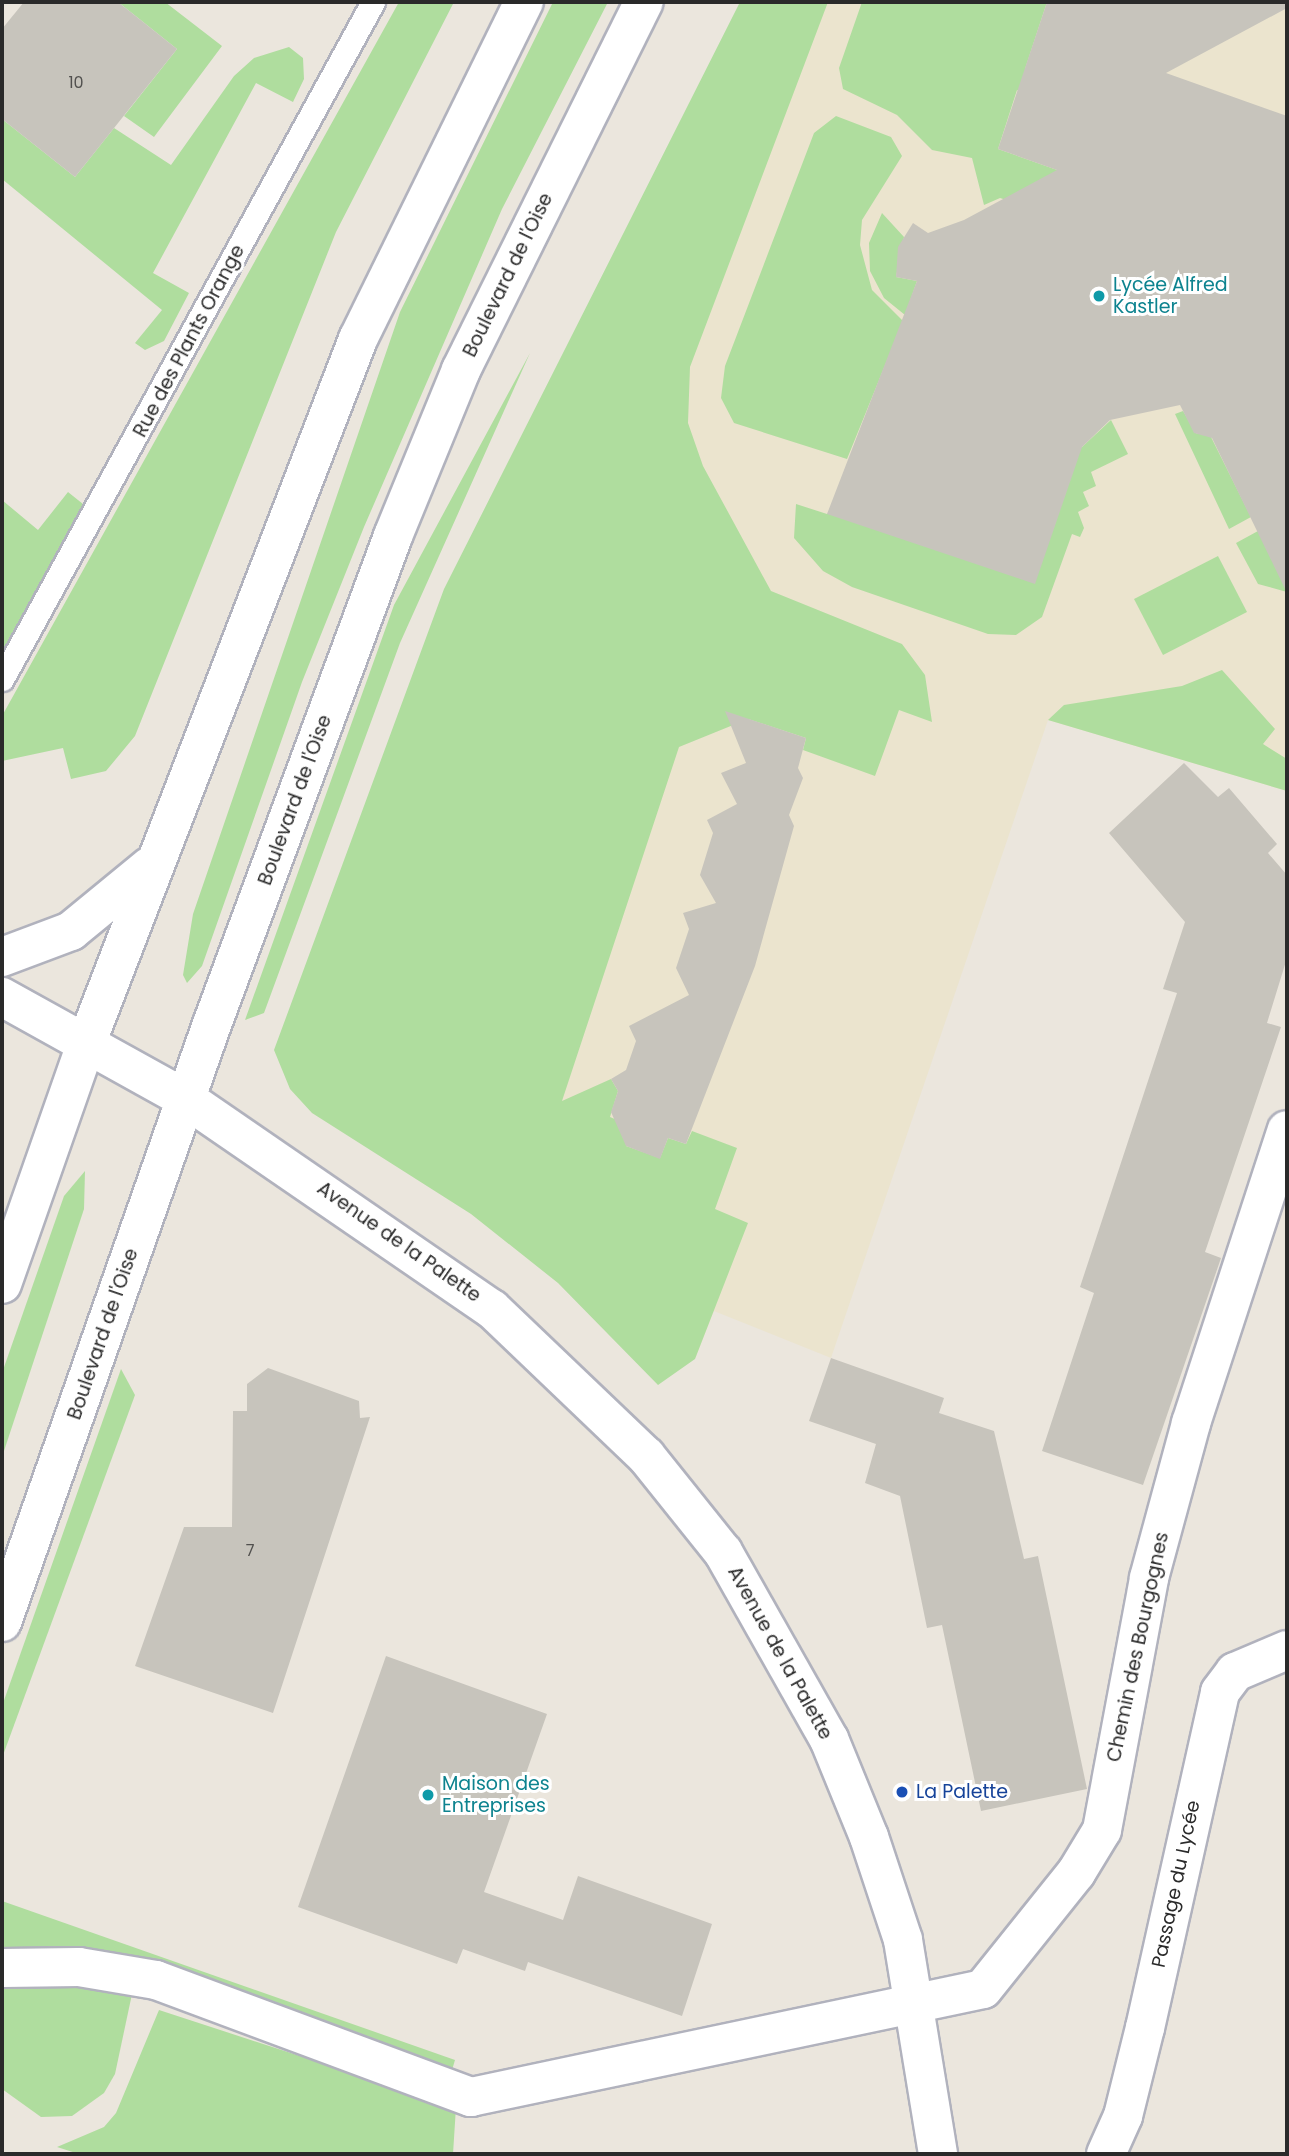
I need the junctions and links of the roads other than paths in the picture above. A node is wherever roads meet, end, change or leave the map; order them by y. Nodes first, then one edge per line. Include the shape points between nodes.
1 (373, 2) edge
2 (524, 2) edge
3 (644, 2) edge
4 (2, 679) edge
5 (159, 857) junction
6 (2, 957) edge
7 (2, 997) edge
8 (86, 1044) junction
9 (187, 1099) junction
10 (1287, 1130) edge
11 (2, 1284) edge
12 (2, 1622) edge
13 (1287, 1650) edge
14 (2, 1968) edge
15 (917, 2005) junction
16 (938, 2154) edge
17 (1106, 2154) edge

1 - 4 lane, Rue des Plants Orange
2 - 5 street via 358,339
3 - 9 street, Boulevard de l'Oise via 461,370 393,536
5 - 6 street via 71,931
5 - 8 street
7 - 8 street, Avenue de la Palette
8 - 9 street, Avenue de la Palette
8 - 11 street
9 - 12 street, Boulevard de l'Oise
9 - 15 street, Avenue de la Palette via 492,1308 581,1388 661,1474 723,1552 829,1739 869,1838
10 - 15 street, Chemin des Bourgognes via 1195,1410 1149,1578 1102,1830 991,1984
13 - 17 street, Passage du Lycée via 1235,1672 1220,1692 1136,2066
14 - 15 street, Chemin des Bourgognes via 79,1967 156,1980 471,2097
15 - 16 street, Avenue de la Palette

